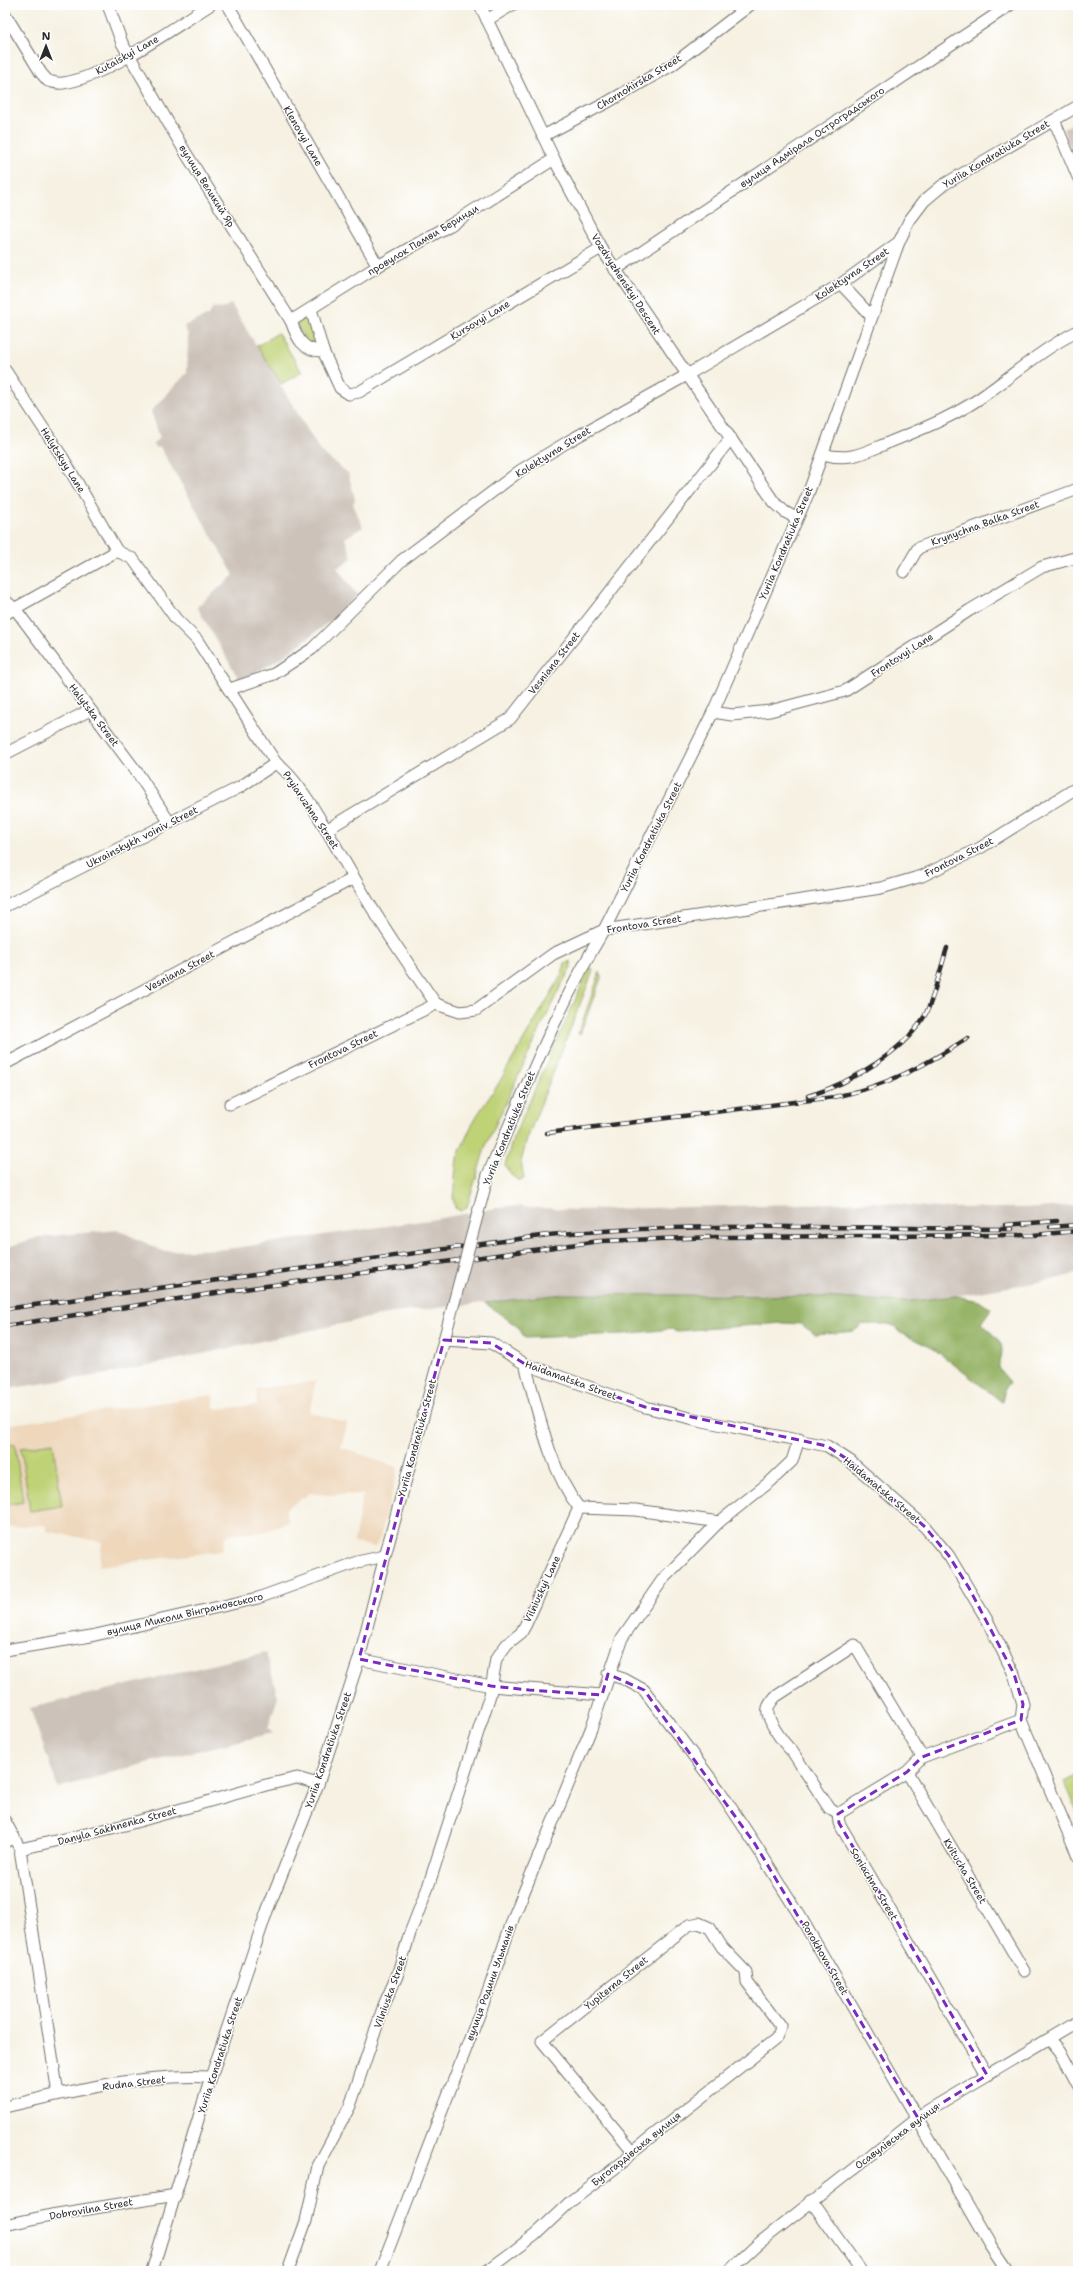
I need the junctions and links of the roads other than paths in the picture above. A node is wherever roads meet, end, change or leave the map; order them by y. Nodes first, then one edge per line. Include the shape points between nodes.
1 (108, 5) edge
2 (210, 5) edge
3 (228, 5) edge
4 (480, 5) edge
5 (512, 5) edge
6 (750, 5) edge
7 (1010, 5) edge
8 (5, 14) edge
9 (487, 20) junction
10 (129, 55) junction
11 (1078, 106) edge
12 (1054, 120) junction
13 (543, 136) junction
14 (554, 159) junction
15 (1078, 177) edge
16 (899, 242) junction
17 (601, 248) junction
18 (378, 266) junction
19 (615, 270) junction
20 (841, 284) junction
21 (311, 309) junction
22 (871, 316) junction
23 (291, 321) junction
24 (1078, 331) edge
25 (323, 352) junction
26 (5, 370) edge
27 (687, 375) junction
28 (731, 438) junction
29 (823, 454) junction
30 (1078, 489) edge
31 (796, 518) junction
32 (117, 551) junction
33 (1078, 557) edge
34 (904, 572) dead end
35 (5, 600) edge
36 (16, 610) junction
37 (5, 614) edge
38 (230, 689) junction
39 (90, 710) junction
40 (713, 712) junction
41 (5, 754) edge
42 (276, 763) junction
43 (1078, 787) edge
44 (170, 823) junction
45 (326, 830) junction
46 (354, 878) junction
47 (5, 906) edge
48 (604, 930) junction
49 (436, 1004) junction
50 (5, 1064) edge
51 (230, 1104) dead end
52 (444, 1340) junction
53 (525, 1364) junction
54 (799, 1439) junction
55 (579, 1508) junction
56 (719, 1522) junction
57 (385, 1556) junction
58 (5, 1650) edge
59 (359, 1659) junction
60 (608, 1674) junction
61 (491, 1686) junction
62 (602, 1695) junction
63 (1021, 1720) junction
64 (922, 1757) junction
65 (907, 1772) junction
66 (318, 1784) junction
67 (838, 1814) junction
68 (5, 1820) edge
69 (10, 1840) edge
70 (20, 1849) junction
71 (1078, 1856) edge
72 (1024, 1971) dead end
73 (1078, 2021) edge
74 (780, 2026) joint
75 (1050, 2038) junction
76 (987, 2075) junction
77 (211, 2078) junction
78 (1078, 2085) edge
79 (58, 2094) junction
80 (5, 2107) edge
81 (918, 2118) junction
82 (633, 2151) junction
83 (176, 2195) junction
84 (811, 2202) junction
85 (5, 2225) edge
86 (152, 2271) edge
87 (288, 2271) edge
88 (380, 2271) edge
89 (487, 2271) edge
90 (729, 2271) edge
91 (861, 2271) edge
92 (1008, 2271) edge

1 - 10 street, вулиця Великий Яр
2 - 10 street, Kutaiskyi Lane
3 - 18 street, Klenovyi Lane
4 - 9 street, Vozdvyzhenskyi Descent
5 - 9 street
6 - 13 street, Chornohirska Street via 672,65
7 - 19 street, вулиця Адмірала Остроградського
8 - 10 street, Kutaiskyi Lane via 48,81 62,84 86,77
9 - 13 street, Vozdvyzhenskyi Descent
10 - 23 street, вулиця Великий Яр via 191,162
11 - 12 street, Yuriia Kondratiuka Street
12 - 15 street
12 - 16 street, Yuriia Kondratiuka Street via 943,185 924,201 909,221
13 - 14 street, Vozdvyzhenskyi Descent
14 - 17 street, Vozdvyzhenskyi Descent
14 - 18 street, провулок Памви Беринди via 452,224
16 - 20 street, Kolektyvna Street
16 - 22 street, Yuriia Kondratiuka Street
17 - 19 street, Vozdvyzhenskyi Descent
17 - 25 street, Kursovyi Lane via 359,392 349,394 340,388
18 - 21 street, провулок Памви Беринди
19 - 27 street, Vozdvyzhenskyi Descent
20 - 22 street
20 - 27 street, Kolektyvna Street
21 - 23 street, провулок Памви Беринди
21 - 25 street
22 - 29 street, Yuriia Kondratiuka Street
23 - 25 street, вулиця Великий Яр via 302,345 313,351
24 - 29 street via 1060,339 990,392 921,430 851,457 836,458
26 - 32 street, Halytskyy Lane via 63,458
27 - 28 street, Vozdvyzhenskyi Descent
27 - 38 street, Kolektyvna Street via 521,470 401,561 312,649 274,674
28 - 31 street, Vozdvyzhenskyi Descent via 774,502
28 - 45 street, Vesniana Street via 510,719
29 - 31 street, Yuriia Kondratiuka Street
30 - 34 street, Krynychna Balka Street via 918,548
31 - 40 street, Yuriia Kondratiuka Street
32 - 36 street
32 - 38 street, Pryiaruzhna Street via 133,559 176,619 197,640
33 - 40 street, Frontovyi Lane via 1042,567 970,610 846,691 770,712 732,716
35 - 36 street, Halytska Street
36 - 37 street
36 - 39 street, Halytska Street
38 - 42 street, Pryiaruzhna Street via 238,707
39 - 41 street
39 - 44 street, Halytska Street
40 - 48 street, Yuriia Kondratiuka Street
42 - 44 street, Ukrainskykh voiniv Street via 240,787
42 - 45 street, Pryiaruzhna Street via 287,771
43 - 48 street, Frontova Street via 980,848 922,876 881,888
44 - 47 street, Ukrainskykh voiniv Street
45 - 46 street, Pryiaruzhna Street
46 - 49 street, Pryiaruzhna Street
46 - 50 street, Vesniana Street
48 - 49 street, Frontova Street via 553,954 476,1010 460,1012
48 - 52 street, Yuriia Kondratiuka Street, bridge via 584,964 536,1062 488,1175
49 - 51 street, Frontova Street
52 - 53 street, Haidamatska Street via 491,1344
52 - 57 street, Yuriia Kondratiuka Street
53 - 54 street, Haidamatska Street via 645,1407
53 - 55 street via 544,1432 568,1494
54 - 56 street, вулиця Родини Ульманів via 792,1461
54 - 63 street, Haidamatska Street via 827,1446 850,1461 925,1527 950,1556 987,1620 1014,1674 1023,1704
55 - 56 street via 636,1510
55 - 61 street, Vilniuskyi Lane via 526,1624 521,1633 507,1644 496,1659
56 - 60 street, вулиця Родини Ульманів via 662,1579 622,1638
57 - 58 street, вулиця Миколи Вінграновського via 357,1562 258,1598 91,1636
57 - 59 street, Yuriia Kondratiuka Street
59 - 61 street
59 - 66 street, Yuriia Kondratiuka Street
60 - 62 street, вулиця Родини Ульманів
60 - 81 street, Porokhova Street via 644,1690 720,1791 800,1916
61 - 62 street
61 - 87 street, Vilniuska Street via 428,1888 384,2005 350,2106 318,2166 306,2221
62 - 88 street, вулиця Родини Ульманів via 591,1729 514,1916 484,2004
63 - 64 street
63 - 71 street, Haidamatska Street
64 - 65 street
64 - 67 street, Soniachna Street via 856,1646 775,1697 768,1708 769,1717 784,1744 792,1751 829,1808
65 - 67 street
65 - 72 street, Kvitucha Street
66 - 70 street, Danyla Sakhnenka Street via 297,1778 266,1784 125,1825
66 - 77 street, Yuriia Kondratiuka Street via 267,1911
67 - 76 street, Soniachna Street via 839,1823
68 - 69 street
69 - 70 street
70 - 79 street
73 - 75 street, Осавулівська вулиця
74 - 82 street, Бугогардівська вулиця via 777,2038
74 - 82 street, Yupiterna Street via 747,1982 746,1972 722,1947 710,1928 699,1923 688,1925 542,2041
75 - 76 street, Осавулівська вулиця
75 - 78 street
76 - 81 street, Осавулівська вулиця
77 - 79 street, Rudna Street via 190,2076
77 - 83 street, Yuriia Kondratiuka Street
79 - 80 street, Rudna Street
81 - 84 street, Осавулівська вулиця
81 - 92 street, Porokhova Street
82 - 89 street, Бугогардівська вулиця via 623,2162 571,2201 535,2235
83 - 85 street, Dobrovilna Street
83 - 86 street, Yuriia Kondratiuka Street
84 - 90 street, Осавулівська вулиця
84 - 91 street

